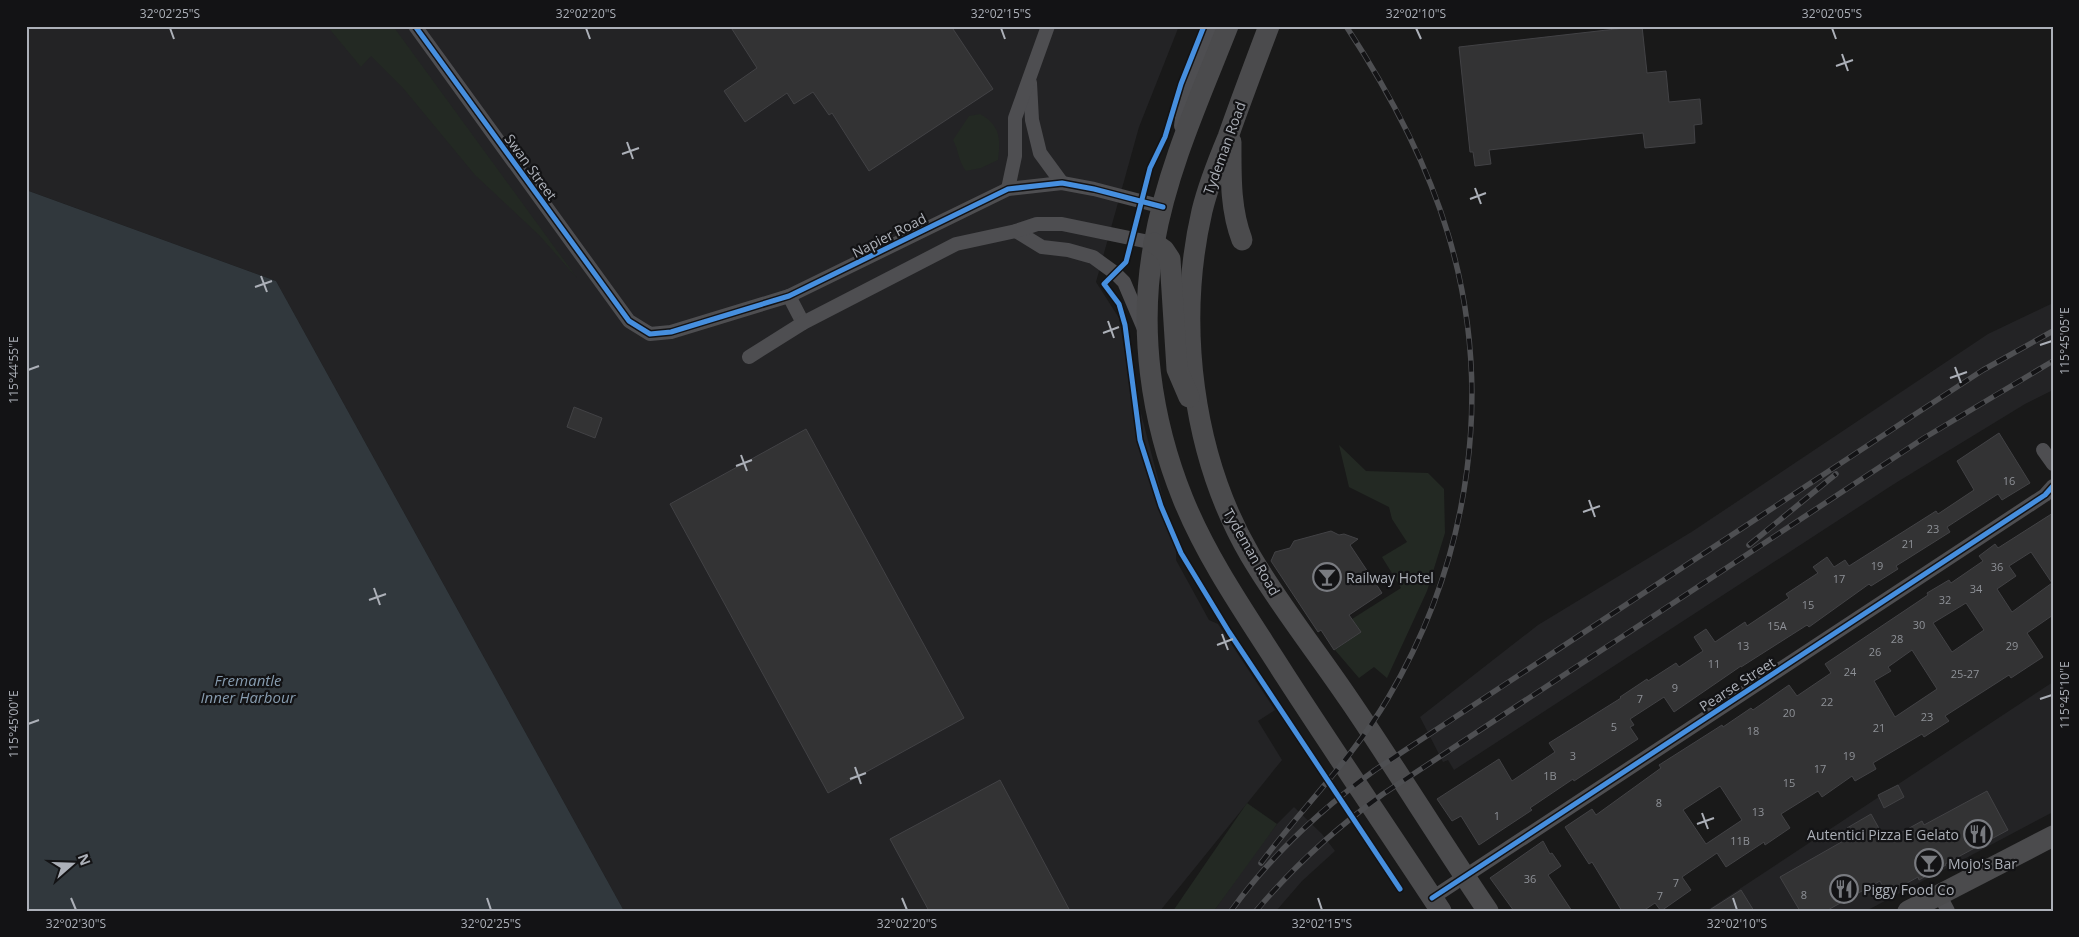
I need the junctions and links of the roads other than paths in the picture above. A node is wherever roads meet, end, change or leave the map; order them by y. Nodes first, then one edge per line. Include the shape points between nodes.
1 (415, 26) edge
2 (1048, 26) edge
3 (1214, 26) edge
4 (1228, 26) edge
5 (1268, 26) edge
6 (1030, 75) junction
7 (1231, 127) junction
8 (1180, 150) junction
9 (1062, 183) junction
10 (1008, 189) junction
11 (1163, 207) junction
12 (1016, 231) junction
13 (1242, 240) dead end
14 (1154, 243) junction
15 (789, 296) junction
16 (629, 321) joint
17 (803, 323) junction
18 (1147, 334) junction
19 (749, 357) dead end
20 (1200, 424) junction
21 (2044, 450) dead end
22 (2053, 464) edge
23 (2053, 486) edge
24 (2053, 836) edge
25 (2053, 850) edge
26 (1465, 877) junction
27 (1437, 906) edge
28 (1943, 906) edge
29 (1488, 911) edge
30 (1908, 911) edge

1 - 16 street, Swan Street
2 - 6 street
3 - 8 street via 1184,105
4 - 8 main road
5 - 7 main road, Tydeman Road
6 - 9 street via 1032,120 1040,153
6 - 10 street via 1015,118 1015,156
7 - 13 main road via 1231,186 1235,222
7 - 20 main road, Tydeman Road via 1207,193 1195,252 1191,343
8 - 11 main road
9 - 10 street, Napier Road
9 - 11 street, Napier Road
10 - 15 street, Napier Road
11 - 14 main road
12 - 14 street via 1037,224 1062,224
12 - 17 street via 956,244
12 - 18 street via 1042,247 1093,257 1115,272 1124,282
14 - 18 main road
14 - 20 main road via 1170,259 1177,369
15 - 16 street, Napier Road via 672,332 650,334
15 - 17 street
17 - 19 street
18 - 27 main road via 1162,436 1184,500 1210,554 1234,596
20 - 26 main road, Tydeman Road via 1224,503 1250,553
21 - 22 street
23 - 26 street, Pearse Street via 2037,501
24 - 28 main road
25 - 28 main road
26 - 27 street, Pearse Street
26 - 29 main road, Tydeman Road
28 - 30 main road

